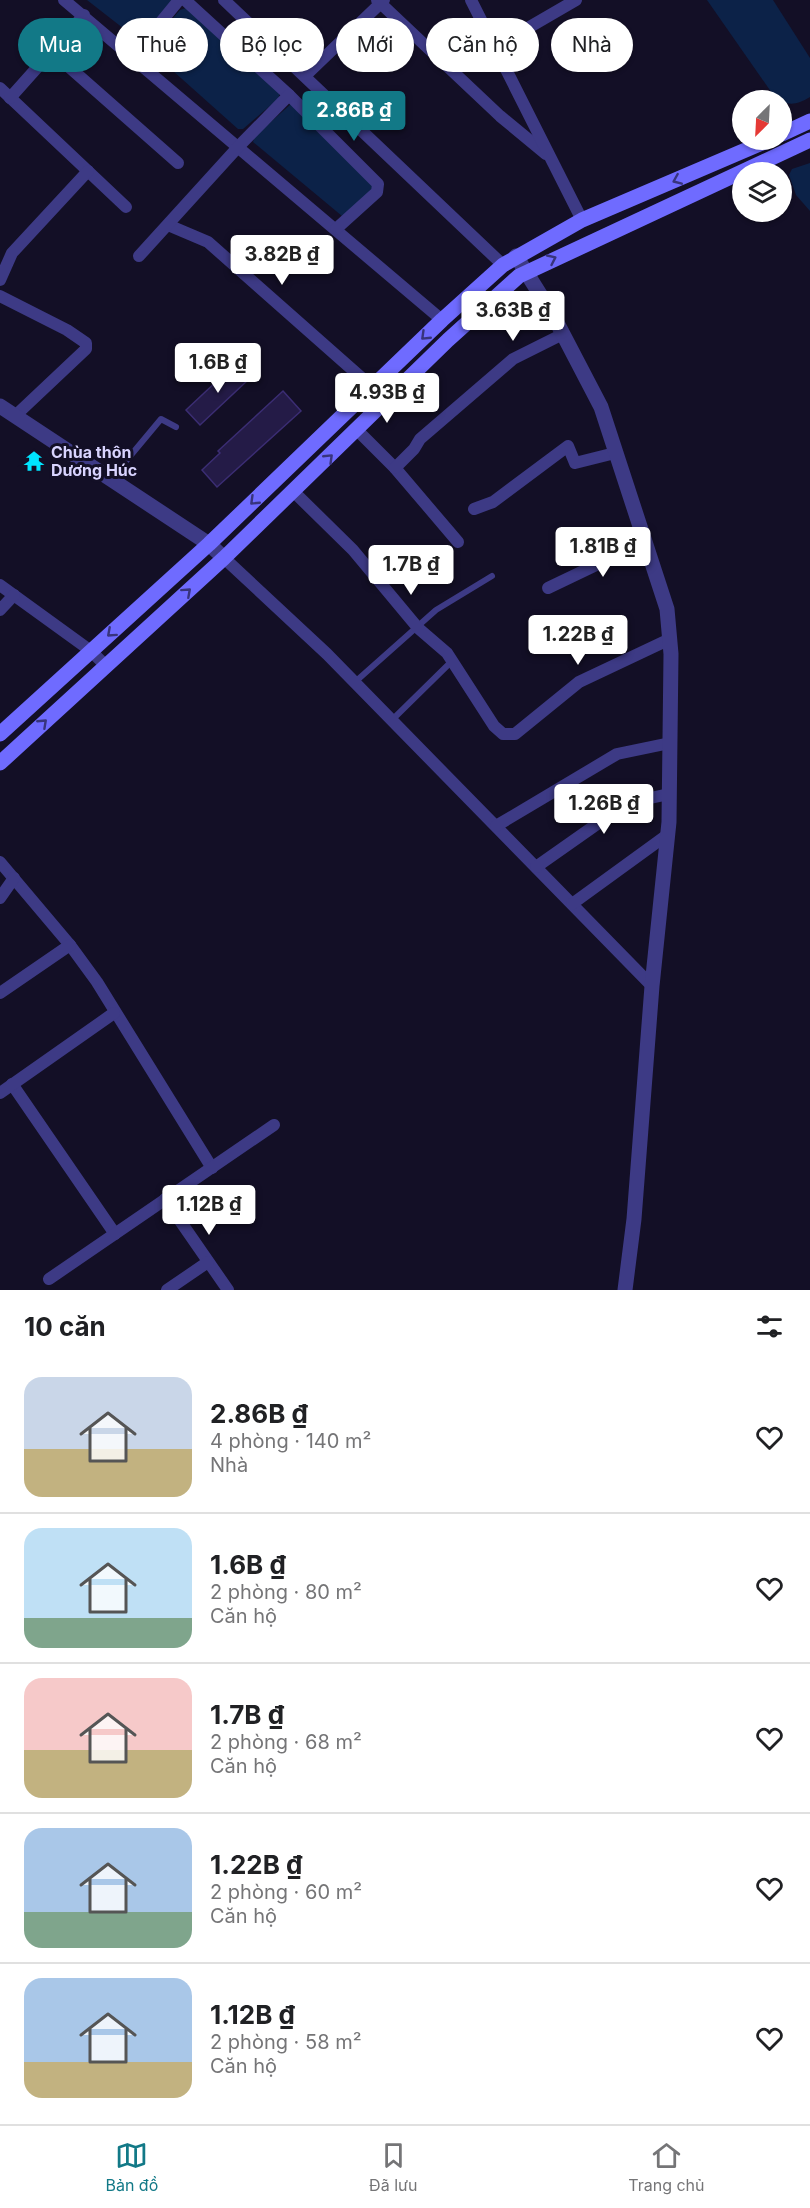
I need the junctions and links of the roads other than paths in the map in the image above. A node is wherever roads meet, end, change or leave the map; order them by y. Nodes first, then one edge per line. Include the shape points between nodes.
1 (64, 0) edge
2 (179, 0) edge
3 (185, 0) edge
4 (224, 0) edge
5 (471, 0) edge
6 (576, 0) edge
7 (380, 1) edge
8 (84, 15) junction
9 (81, 18) edge
10 (164, 18) edge
11 (480, 18) edge
12 (539, 21) edge
13 (115, 41) edge
14 (34, 72) edge
15 (75, 72) edge
16 (152, 72) edge
17 (508, 72) edge
18 (306, 75) junction
19 (0, 88) edge
20 (289, 95) junction
21 (10, 98) junction
22 (810, 121) edge
23 (792, 129) edge
24 (810, 140) edge
25 (239, 146) junction
26 (746, 150) edge
27 (551, 159) junction
28 (178, 163) dead end
29 (699, 170) junction
30 (88, 171) junction
31 (706, 188) junction
32 (126, 207) dead end
33 (582, 220) junction
34 (168, 225) junction
35 (336, 229) junction
36 (140, 256) dead end
37 (516, 256) junction
38 (503, 265) junction
39 (526, 271) junction
40 (0, 280) edge
41 (0, 296) edge
42 (442, 320) junction
43 (563, 334) junction
44 (372, 387) junction
45 (0, 406) edge
46 (16, 416) junction
47 (176, 427) dead end
48 (358, 431) junction
49 (615, 453) junction
50 (395, 468) junction
51 (111, 479) junction
52 (294, 492) junction
53 (474, 509) dead end
54 (458, 542) dead end
55 (644, 542) junction
56 (209, 544) junction
57 (224, 558) junction
58 (492, 576) dead end
59 (0, 585) edge
60 (548, 588) dead end
61 (15, 595) junction
62 (0, 610) edge
63 (418, 628) junction
64 (670, 639) junction
65 (91, 651) junction
66 (453, 660) junction
67 (105, 665) junction
68 (355, 682) junction
69 (392, 720) junction
70 (0, 734) edge
71 (670, 743) junction
72 (0, 763) edge
73 (669, 794) junction
74 (496, 826) junction
75 (667, 834) junction
76 (0, 862) edge
77 (536, 867) junction
78 (14, 878) junction
79 (0, 898) edge
80 (572, 904) junction
81 (70, 945) junction
82 (652, 986) junction
83 (0, 993) edge
84 (114, 1013) junction
85 (12, 1084) junction
86 (0, 1093) edge
87 (274, 1125) dead end
88 (212, 1168) junction
89 (165, 1199) junction
90 (115, 1234) junction
91 (208, 1262) junction
92 (49, 1279) dead end
93 (167, 1290) edge
94 (228, 1290) edge
95 (625, 1290) edge

1 - 8 street
2 - 10 street
3 - 20 street
4 - 18 street
5 - 11 street
6 - 12 street
7 - 18 street
7 - 27 street via 500,116
8 - 9 street
8 - 13 street
14 - 21 street
15 - 28 street
16 - 25 street
17 - 27 street
18 - 38 street
19 - 21 street
20 - 25 street
20 - 35 street via 378,184 377,192
21 - 30 street
22 - 23 main road
24 - 31 main road
25 - 34 street
25 - 35 street
26 - 29 main road
27 - 33 street
29 - 31 main road
29 -> 33 main road
30 - 32 street
30 - 40 street via 12,253
39 -> 31 main road
33 - 37 main road
34 - 36 street
34 - 44 street via 208,242
35 - 42 street
37 - 38 main road
37 - 39 street
38 - 42 main road
39 - 43 street
39 - 48 main road via 484,305
41 - 46 street via 86,343 86,350 75,362
42 -> 44 main road
43 - 49 street via 601,407
43 - 50 street via 513,359 420,439
44 -> 56 main road
45 - 46 street
46 - 51 street
47 - 51 lane via 161,419
48 - 50 street
52 -> 48 main road
49 - 53 street via 575,463 568,446 493,502
49 - 55 street
50 - 54 street
51 - 56 street
52 - 57 main road
52 - 63 street via 353,550
55 - 60 street
55 - 64 street via 667,609
56 - 57 street
56 -> 65 main road
67 -> 57 main road
57 - 68 street
58 - 63 lane via 435,610
59 - 61 street
61 - 62 street
61 - 65 street
63 - 66 street
63 - 68 lane
64 - 66 street via 579,682 515,734 503,734 494,726
64 - 71 street
65 - 67 street
65 - 70 main road
66 - 69 lane
72 -> 67 main road
68 - 69 street
69 - 74 street
71 - 73 street
71 - 74 street via 617,754
73 - 75 street
73 - 77 street via 627,803
74 - 77 street
75 - 80 street
75 - 82 street
76 - 78 street
77 - 80 street
78 - 79 street
78 - 81 street
80 - 82 street
81 - 83 street
81 - 84 street
82 - 95 street
84 - 85 street
84 - 88 street
85 - 86 street
85 - 90 street
87 - 88 street
88 - 89 street
89 - 90 street
89 - 91 street
90 - 92 street
91 - 93 street
91 - 94 street

